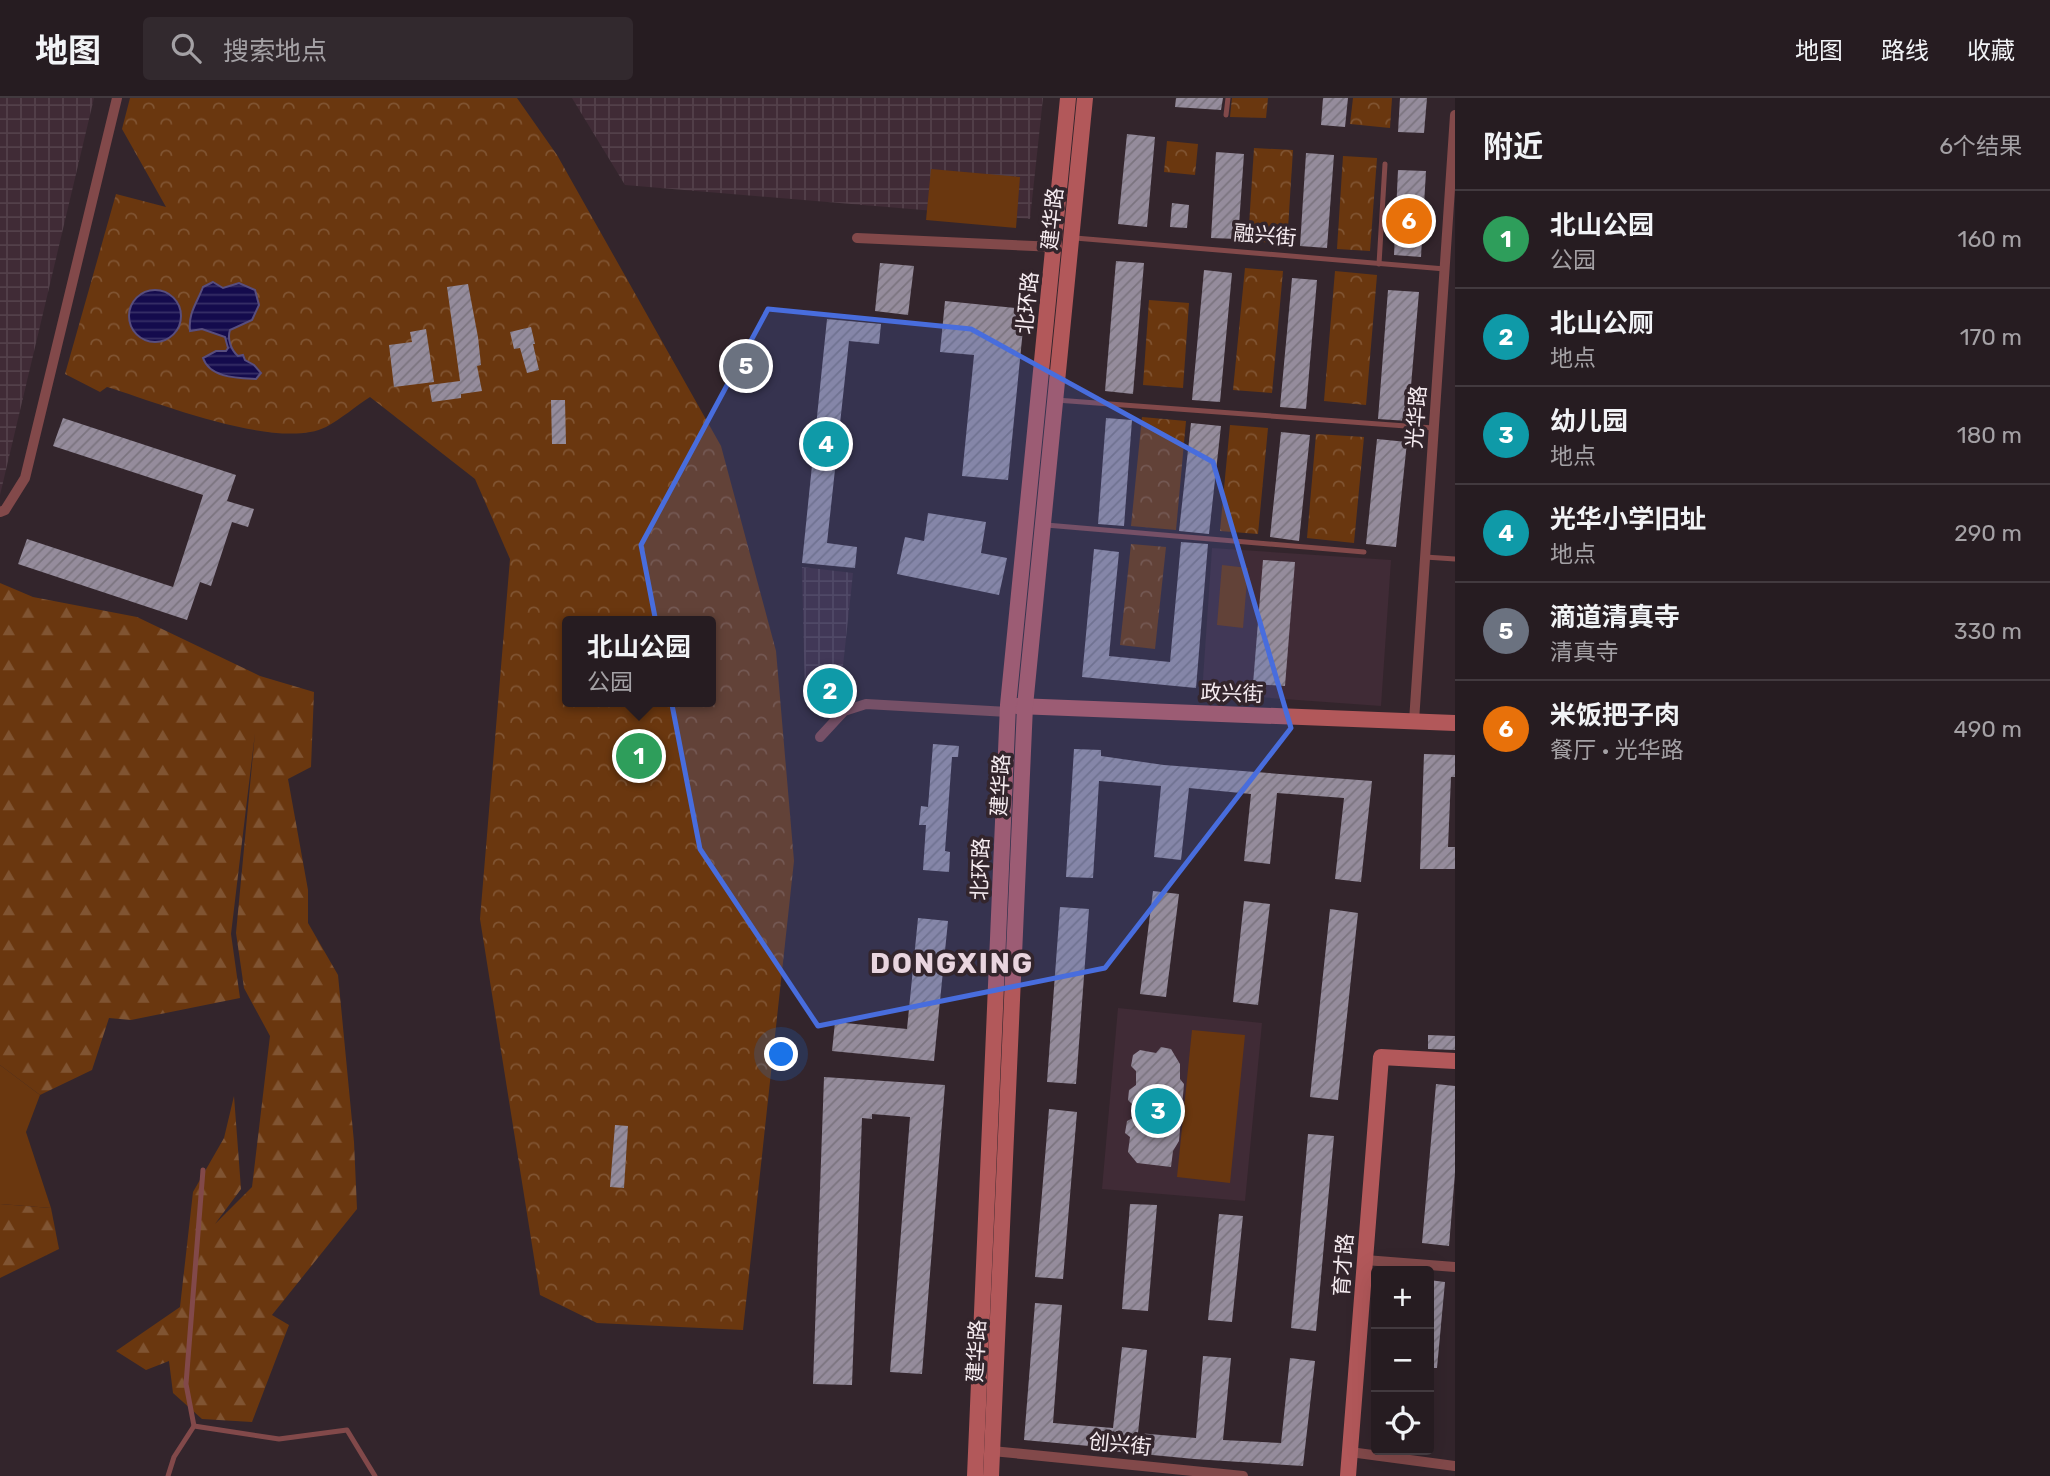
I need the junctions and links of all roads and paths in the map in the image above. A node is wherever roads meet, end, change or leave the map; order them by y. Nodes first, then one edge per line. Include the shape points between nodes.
1 (117, 98) edge
2 (1068, 98) edge
3 (1085, 98) edge
4 (1228, 98) edge
5 (1226, 115) dead end
6 (1455, 115) edge
7 (1385, 164) dead end
8 (857, 238) dead end
9 (1071, 242) junction
10 (1054, 247) junction
11 (1379, 264) junction
12 (1450, 269) edge
13 (1047, 400) junction
14 (1434, 428) junction
15 (0, 512) edge
16 (1043, 525) junction
17 (1364, 552) dead end
18 (1425, 557) junction
19 (1455, 559) edge
20 (1014, 708) junction
21 (1413, 722) junction
22 (1455, 723) edge
23 (820, 737) dead end
24 (1455, 1061) edge
25 (203, 1170) dead end
26 (1365, 1260) junction
27 (1455, 1267) edge
28 (194, 1426) junction
29 (992, 1451) junction
30 (1350, 1452) junction
31 (1455, 1466) edge
32 (168, 1476) edge
33 (375, 1476) edge
34 (975, 1476) edge
35 (991, 1476) edge
36 (1244, 1476) edge
37 (1348, 1476) edge

1 - 15 street via 25,478
2 - 10 street, 北环路
3 - 9 street, 建华路
4 - 5 lane
6 - 12 street, 光华路
7 - 11 lane
8 - 10 street
9 - 10 street
9 - 11 lane, 融兴街
9 - 13 street, 建华路
10 - 13 street, 北环路
11 - 12 lane, 融兴街
12 - 14 street, 光华路
13 - 14 lane
13 - 16 street, 建华路
13 - 20 street, 北环路
14 - 18 street, 光华路
16 - 17 lane
16 - 20 street, 建华路
18 - 19 lane
18 - 21 street, 光华路
20 - 21 street, 政兴街
20 - 23 street via 866,704 844,712
20 - 29 street, 建华路
20 - 34 street, 北环路
21 - 22 street, 政兴街
24 - 26 street, 育才路 via 1381,1057
25 - 28 lane via 186,1384
26 - 27 street
26 - 30 street, 育才路
28 - 32 lane
28 - 33 lane via 279,1439 346,1430
29 - 35 street, 建华路
29 - 36 street, 创兴街
30 - 31 street
30 - 37 street, 育才路

